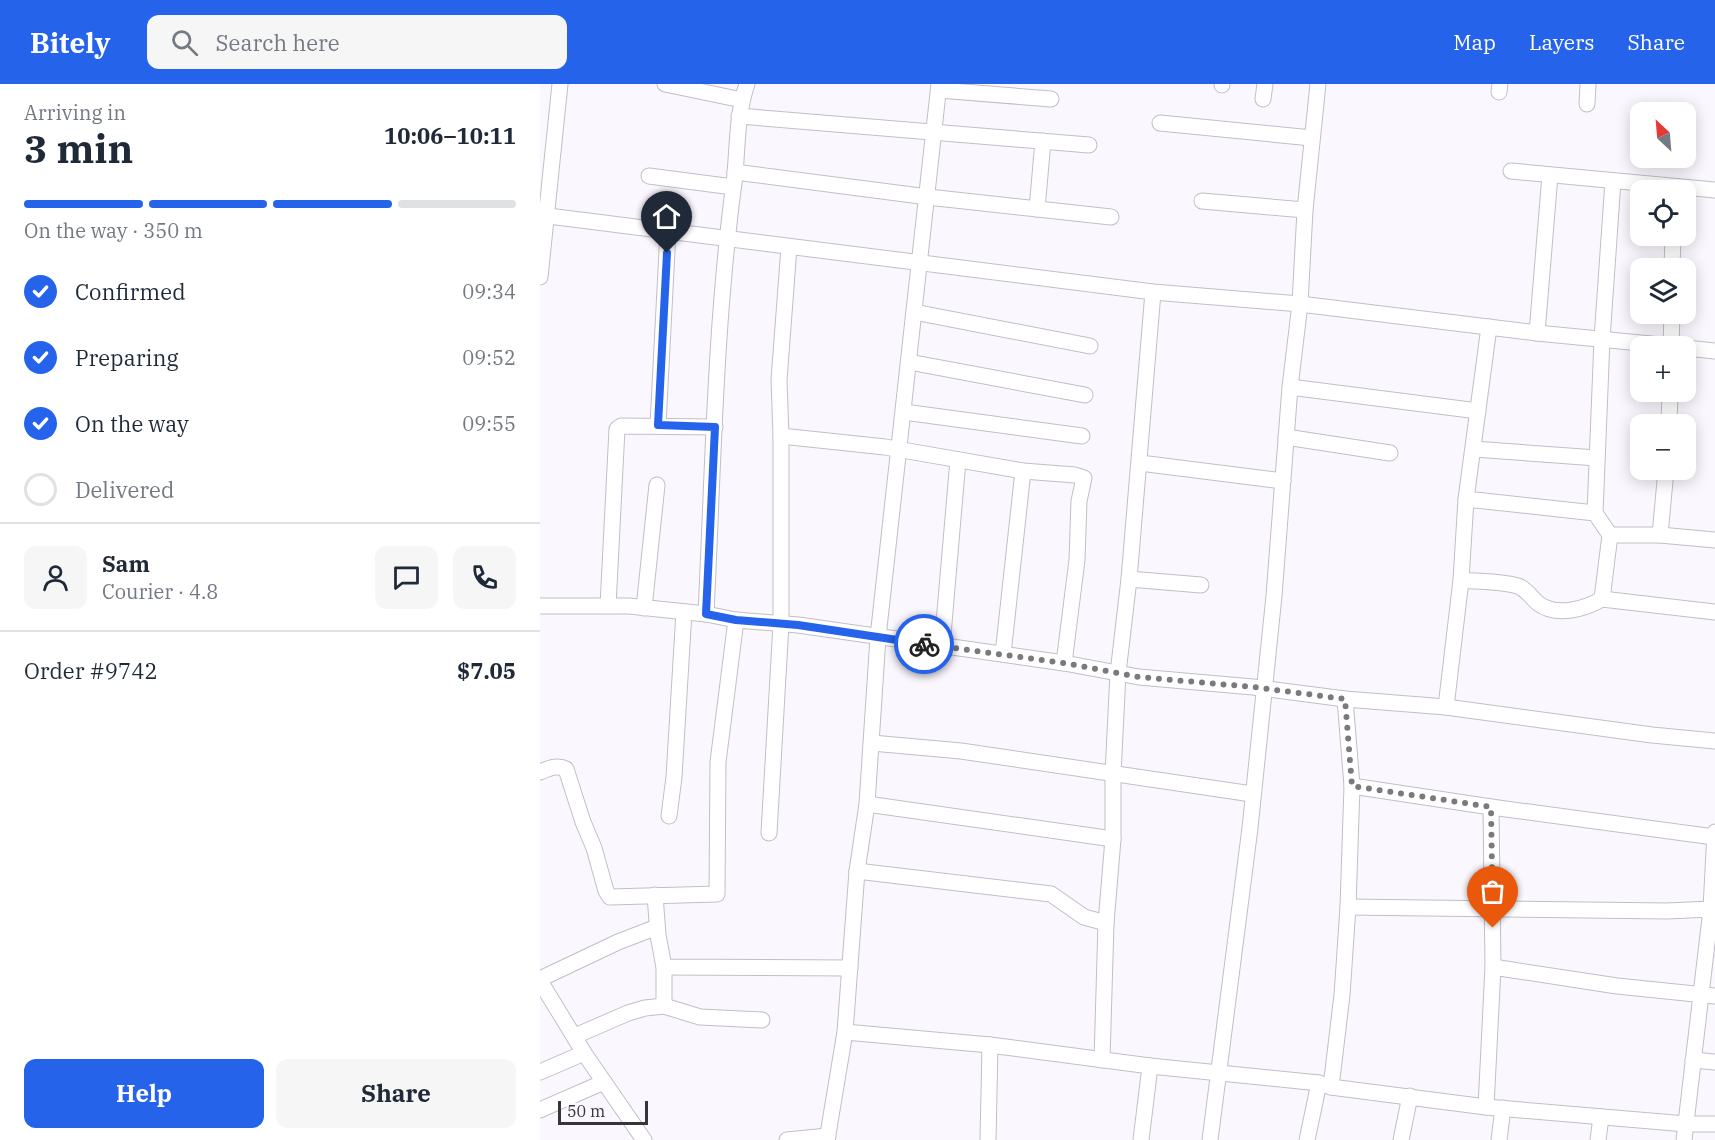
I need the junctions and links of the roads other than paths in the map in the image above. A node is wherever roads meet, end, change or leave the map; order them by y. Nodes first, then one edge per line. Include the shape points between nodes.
1 (560, 84) edge
2 (665, 84) edge
3 (747, 84) edge
4 (1318, 84) edge
5 (1588, 84) edge
6 (939, 87) edge
7 (1051, 99) dead end
8 (742, 100) junction
9 (1587, 104) dead end
10 (739, 116) junction
11 (1160, 123) dead end
12 (935, 133) junction
13 (1312, 138) junction
14 (1043, 141) junction
15 (1089, 144) dead end
16 (1510, 171) dead end
17 (1550, 175) junction
18 (649, 176) dead end
19 (734, 180) junction
20 (1613, 181) junction
21 (1630, 183) edge
22 (1696, 189) edge
23 (1715, 190) edge
24 (928, 197) junction
25 (1202, 201) dead end
26 (1037, 209) junction
27 (1305, 210) junction
28 (543, 215) edge
29 (1110, 218) dead end
30 (668, 231) junction
31 (726, 239) junction
32 (789, 247) junction
33 (920, 262) junction
34 (540, 268) edge
35 (1153, 292) junction
36 (1300, 304) junction
37 (915, 312) junction
38 (1489, 327) junction
39 (1537, 333) junction
40 (1602, 339) junction
41 (1630, 342) edge
42 (1090, 346) dead end
43 (1696, 349) edge
44 (1715, 351) edge
45 (909, 362) junction
46 (1290, 387) junction
47 (1085, 395) dead end
48 (1478, 411) junction
49 (904, 412) junction
50 (658, 425) junction
51 (715, 427) junction
52 (782, 436) junction
53 (1082, 436) dead end
54 (1286, 437) junction
55 (1473, 449) junction
56 (898, 450) junction
57 (1390, 453) dead end
58 (1597, 458) junction
59 (958, 460) junction
60 (1140, 463) junction
61 (1023, 471) junction
62 (1665, 480) edge
63 (1283, 481) junction
64 (657, 485) dead end
65 (1466, 499) junction
66 (1595, 513) junction
67 (1610, 535) junction
68 (1660, 535) junction
69 (1715, 540) edge
70 (1129, 579) junction
71 (1461, 580) junction
72 (1202, 585) dead end
73 (1602, 599) junction
74 (540, 606) edge
75 (608, 606) junction
76 (644, 608) junction
77 (684, 612) junction
78 (1715, 612) edge
79 (706, 614) junction
80 (736, 620) junction
81 (781, 624) junction
82 (878, 637) junction
83 (942, 646) junction
84 (1003, 654) junction
85 (1064, 663) junction
86 (1118, 674) junction
87 (1264, 688) junction
88 (1345, 699) junction
89 (1446, 707) junction
90 (1715, 741) edge
91 (872, 743) junction
92 (540, 772) edge
93 (1113, 774) junction
94 (1352, 786) junction
95 (1252, 794) junction
96 (867, 804) junction
97 (1491, 807) junction
98 (669, 816) dead end
99 (769, 833) dead end
100 (1715, 834) edge
101 (1113, 839) junction
102 (1714, 869) edge
103 (857, 871) junction
104 (655, 895) junction
105 (1348, 907) junction
106 (1492, 909) junction
107 (1711, 909) junction
108 (1106, 922) junction
109 (657, 927) junction
110 (1712, 932) edge
111 (664, 967) junction
112 (1493, 967) junction
113 (850, 968) junction
114 (540, 980) edge
115 (1707, 995) edge
116 (664, 1006) junction
117 (762, 1020) dead end
118 (845, 1032) junction
119 (574, 1036) junction
120 (990, 1045) junction
121 (584, 1053) junction
122 (1102, 1060) junction
123 (1693, 1060) junction
124 (1715, 1062) edge
125 (1150, 1066) junction
126 (540, 1072) edge
127 (1220, 1074) junction
128 (604, 1082) junction
129 (1325, 1085) junction
130 (1410, 1096) junction
131 (1486, 1107) junction
132 (1503, 1108) junction
133 (540, 1110) edge
134 (1600, 1117) junction
135 (1686, 1124) junction
136 (1715, 1124) edge
137 (827, 1138) edge
138 (640, 1139) edge
139 (787, 1140) edge
140 (988, 1140) edge
141 (1141, 1140) edge
142 (1210, 1140) edge
143 (1308, 1140) edge
144 (1401, 1140) edge
145 (1499, 1140) edge
146 (1598, 1140) edge
147 (1684, 1140) edge

1 - 28 street
2 - 8 street
3 - 8 street
4 - 13 street
5 - 9 street
6 - 7 street
6 - 12 street
8 - 10 street
10 - 12 street
10 - 19 street
11 - 13 street
12 - 14 street
12 - 24 street
13 - 27 street
14 - 15 street
14 - 26 street
16 - 17 street
17 - 20 street
17 - 39 street
18 - 19 street
19 - 24 street
19 - 31 street
20 - 21 street
20 - 40 street
22 - 23 street
24 - 26 street
24 - 33 street
25 - 27 street
26 - 29 street
27 - 36 street
28 - 30 street
28 - 34 street
30 - 31 street
30 - 50 street
31 - 32 street
31 - 51 street
32 - 33 street
32 - 52 street via 779,380
33 - 35 street
33 - 37 street
35 - 36 street
35 - 60 street
36 - 38 street
36 - 46 street
37 - 42 street
37 - 45 street
38 - 39 street
38 - 48 street
39 - 40 street
40 - 41 street
40 - 58 street
43 - 44 street
45 - 47 street
45 - 49 street
46 - 48 street
46 - 54 street
48 - 55 street
49 - 53 street
49 - 56 street
50 - 51 street
50 - 75 street via 617,429
51 - 79 street
52 - 56 street
52 - 81 street
54 - 57 street
54 - 63 street
55 - 58 street
55 - 65 street
56 - 59 street
56 - 82 street
58 - 66 street
59 - 61 street
59 - 83 street
60 - 63 street
60 - 70 street
61 - 84 street
61 - 85 street via 1084,478
62 - 68 street
63 - 87 street
64 - 76 street
65 - 66 street
65 - 71 street
66 - 67 street
67 - 68 street
67 - 73 street
68 - 69 street
70 - 72 street
70 - 86 street
71 - 73 street via 1514,585 1551,609 1589,607
71 - 89 street
73 - 78 street
74 - 75 street
75 - 76 street
76 - 77 street
77 - 79 street
77 - 98 street
79 - 80 street
80 - 81 street
80 - 104 street via 718,762 717,894
81 - 82 street
81 - 99 street
82 - 83 street
82 - 91 street
83 - 84 street
84 - 85 street
85 - 86 street
86 - 87 street
86 - 93 street
87 - 88 street
87 - 95 street
88 - 89 street
88 - 94 street
89 - 90 street
91 - 93 street via 961,751
91 - 96 street
92 - 104 street via 561,766 566,769 610,897
93 - 95 street
93 - 101 street
94 - 97 street
94 - 105 street
95 - 127 street
96 - 101 street
96 - 103 street
97 - 100 street
97 - 106 street
100 - 102 street
101 - 108 street
102 - 107 street
103 - 108 street via 1051,894 1084,917
103 - 113 street
104 - 109 street
105 - 106 street
105 - 129 street via 1342,995
106 - 107 street
106 - 112 street
107 - 110 street
108 - 122 street
109 - 111 street
109 - 114 street
110 - 115 street
111 - 113 street
111 - 116 street
112 - 115 street
112 - 131 street
113 - 118 street
114 - 119 street
115 - 123 street
116 - 117 street via 700,1017
116 - 119 street via 628,1013
118 - 120 street
118 - 137 street
119 - 121 street
120 - 122 street
120 - 140 street
121 - 126 street
121 - 128 street
122 - 125 street
123 - 124 street
123 - 135 street
125 - 127 street
125 - 141 street
127 - 129 street
127 - 142 street
128 - 133 street
128 - 138 street
129 - 130 street
129 - 143 street
130 - 131 street
130 - 144 street
131 - 132 street
132 - 134 street
132 - 145 street
134 - 135 street
134 - 146 street
135 - 136 street
135 - 147 street
137 - 139 street

